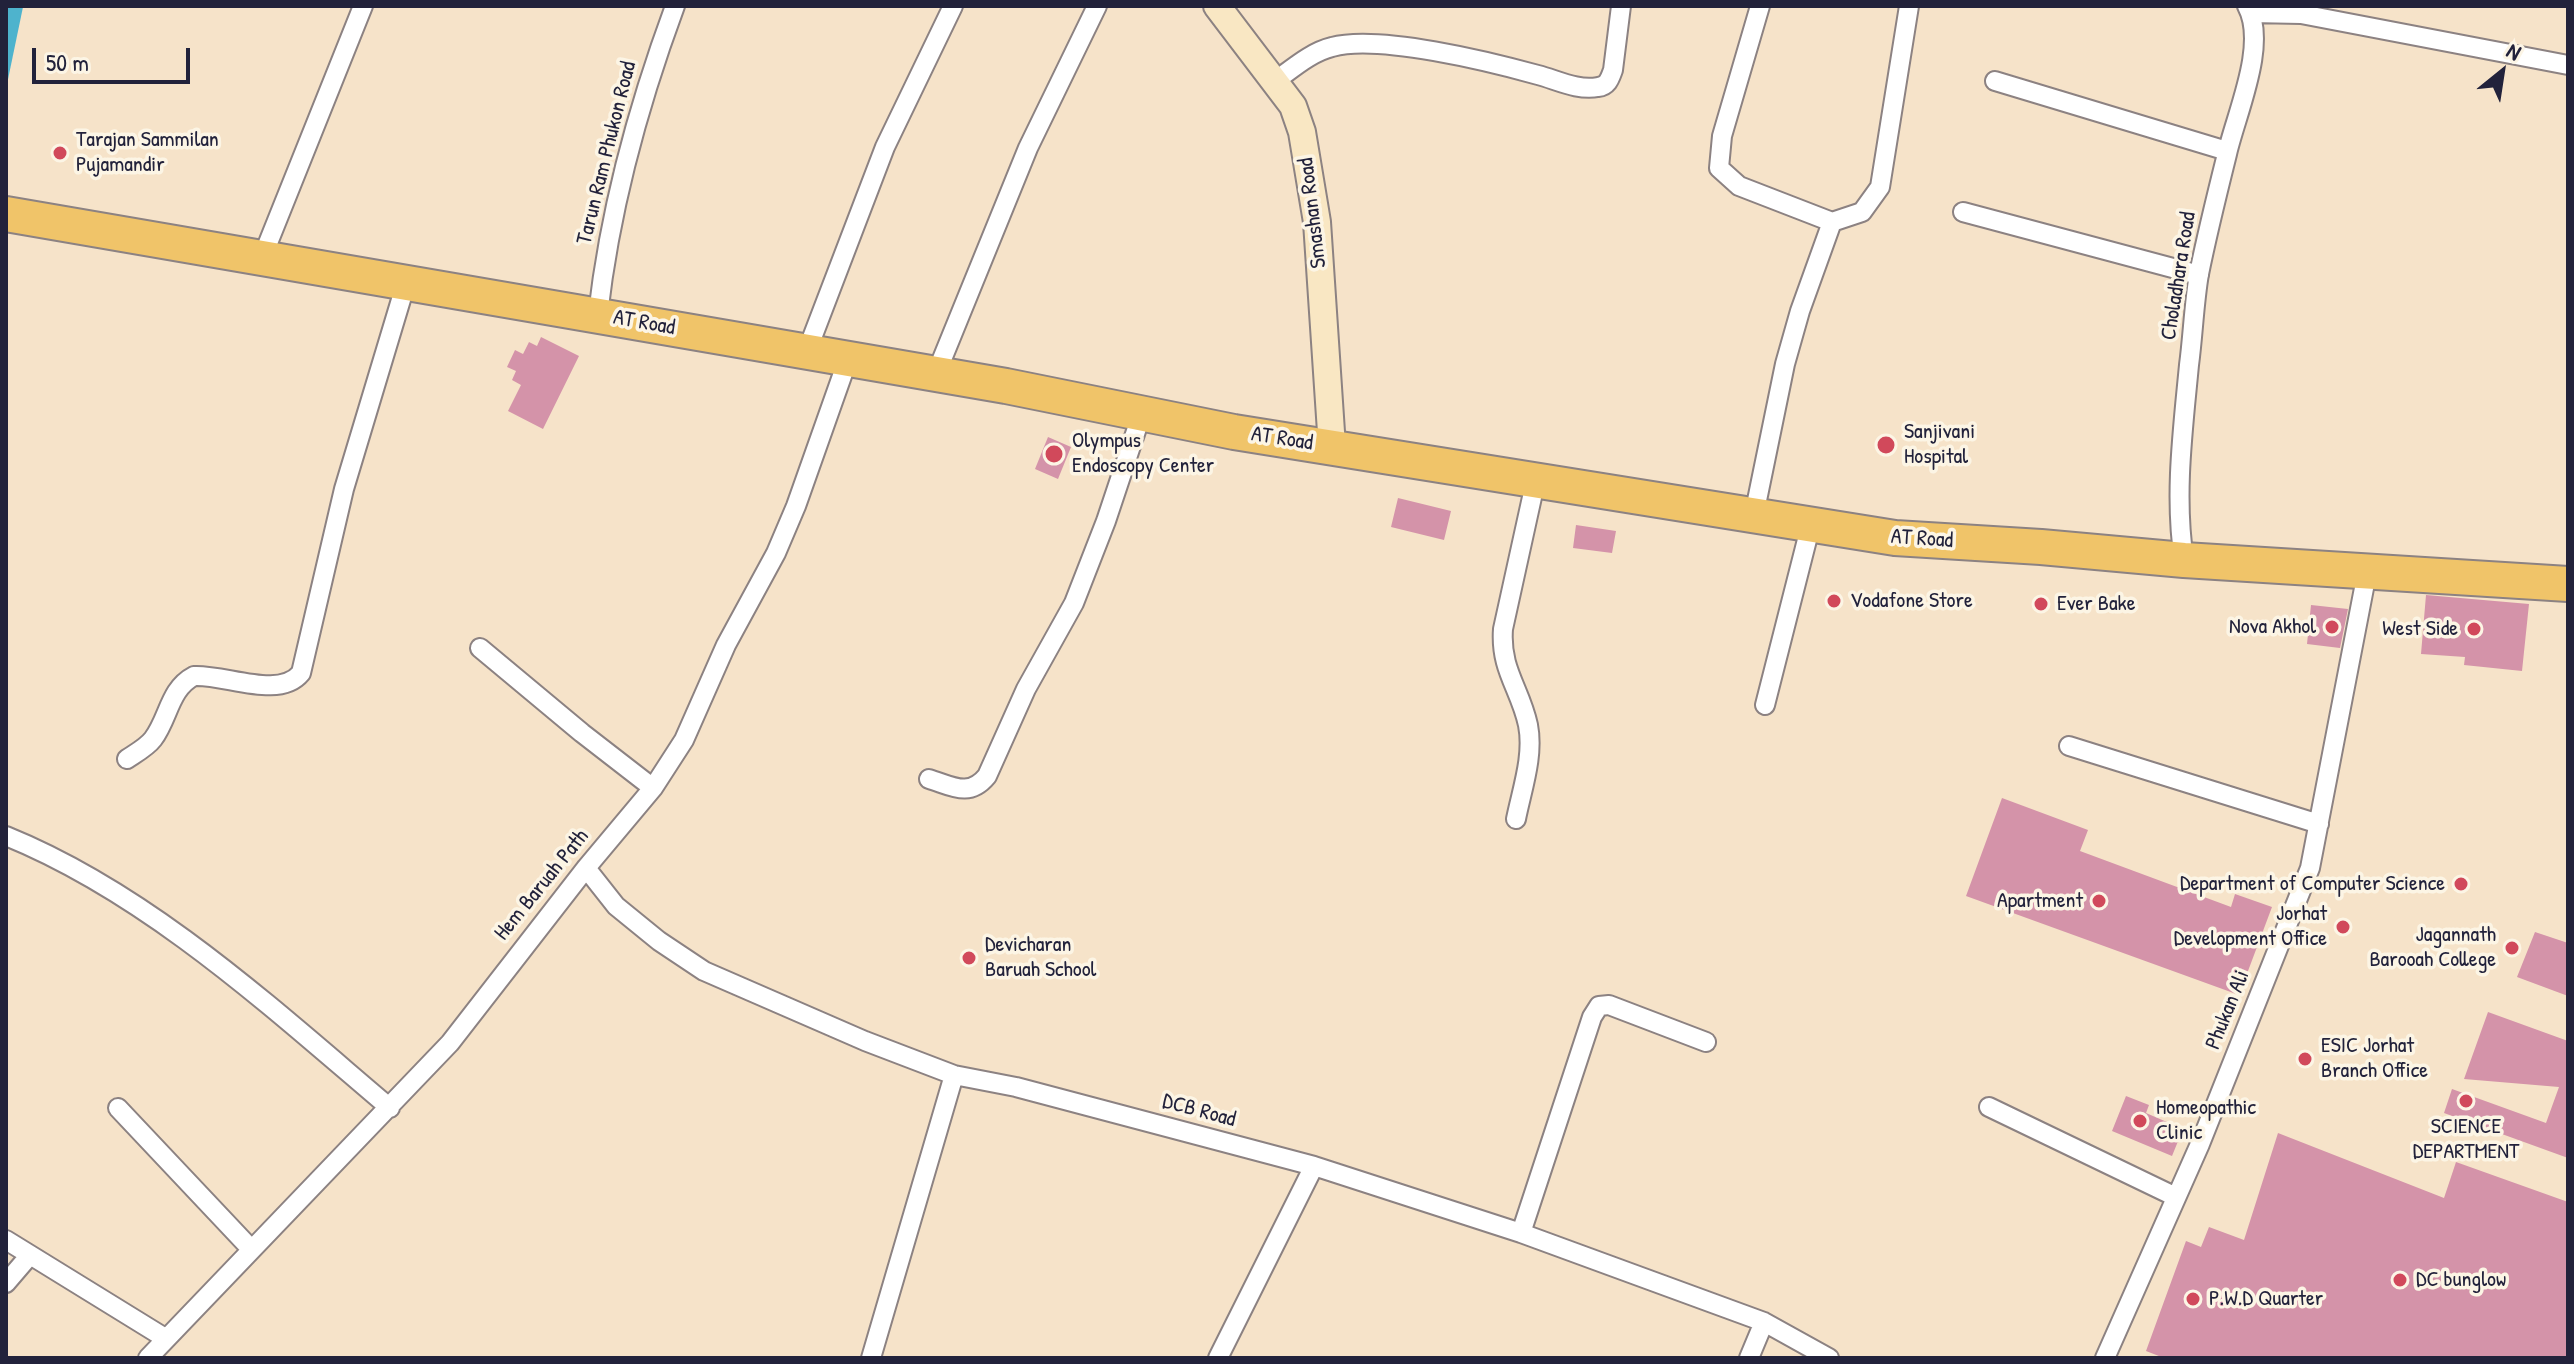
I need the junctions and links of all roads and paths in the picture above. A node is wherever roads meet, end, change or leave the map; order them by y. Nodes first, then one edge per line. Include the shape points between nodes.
1 (363, 6) edge
2 (675, 6) edge
3 (953, 6) edge
4 (1097, 6) edge
5 (1217, 6) edge
6 (1621, 6) edge
7 (1760, 6) edge
8 (1909, 6) edge
9 (2249, 10) edge
10 (2568, 65) edge
11 (1275, 81) junction
12 (1995, 81) dead end
13 (2227, 151) junction
14 (1963, 212) dead end
15 (6, 214) edge
16 (1832, 222) junction
17 (262, 258) junction
18 (2199, 275) junction
19 (406, 283) junction
20 (598, 314) junction
21 (807, 351) junction
22 (848, 359) junction
23 (936, 374) junction
24 (1142, 413) junction
25 (1332, 447) junction
26 (1536, 479) junction
27 (1754, 515) junction
28 (1811, 524) junction
29 (2184, 560) junction
30 (2365, 571) junction
31 (2568, 584) edge
32 (480, 648) dead end
33 (1765, 705) dead end
34 (2069, 746) dead end
35 (127, 759) dead end
36 (929, 779) dead end
37 (653, 788) junction
38 (1516, 819) dead end
39 (2319, 824) junction
40 (6, 836) edge
41 (586, 868) junction
42 (1706, 1042) dead end
43 (954, 1075) junction
44 (1989, 1107) dead end
45 (118, 1108) dead end
46 (390, 1108) junction
47 (1314, 1166) junction
48 (2176, 1197) junction
49 (1521, 1233) junction
50 (6, 1240) edge
51 (251, 1249) junction
52 (30, 1255) junction
53 (6, 1283) edge
54 (1764, 1322) junction
55 (165, 1338) junction
56 (148, 1358) edge
57 (871, 1358) edge
58 (1218, 1358) edge
59 (1749, 1358) edge
60 (1829, 1358) edge
61 (2105, 1358) edge

1 - 17 street
2 - 20 street, Tarun Ram Phukon Road via 636,116 607,245
3 - 21 street via 885,147
4 - 23 street via 1028,148
5 - 11 street, Smashan Road
6 - 11 street via 1613,70 1599,87 1412,48 1368,45 1334,46
7 - 16 street via 1722,136 1719,168 1739,186
8 - 16 street via 1880,187 1862,212
9 - 10 street via 2301,14
9 - 13 street, Choladhara Road via 2253,39 2248,81
11 - 25 street, Smashan Road via 1293,106 1302,132 1317,222
12 - 13 street
13 - 18 street, Choladhara Road
14 - 18 street
15 - 17 highway, AT Road
16 - 27 street via 1785,364
17 - 19 highway, AT Road
18 - 29 street, Choladhara Road via 2184,418 2179,522
19 - 20 highway, AT Road
19 - 35 street via 344,489 301,673 278,686 194,676 175,692 151,741
20 - 21 highway, AT Road
21 - 22 highway, AT Road
22 - 23 highway, AT Road
22 - 37 street, Hem Baruah Path via 776,553 726,645 684,740
23 - 24 highway, AT Road
24 - 25 highway, AT Road
24 - 36 street via 1074,603 1026,689 987,776 966,790
25 - 26 highway, AT Road
26 - 27 highway, AT Road
26 - 38 street via 1503,629 1505,664 1529,730 1529,759
27 - 28 highway, AT Road
28 - 29 highway, AT Road via 1895,538
28 - 33 street
29 - 30 highway, AT Road
30 - 31 highway, AT Road
30 - 39 street, Phukan Ali
32 - 37 street
34 - 39 street
37 - 41 street, Hem Baruah Path
39 - 48 street, Phukan Ali via 2310,868
40 - 46 street via 49,853 214,960
41 - 43 street, DCB Road via 616,906 704,971
41 - 46 street, Hem Baruah Path via 450,1043
42 - 49 street via 1609,1005 1599,1006
43 - 47 street, DCB Road
43 - 57 street
44 - 48 street
45 - 51 street
46 - 51 street, Hem Baruah Path
47 - 49 street, DCB Road
47 - 58 street
48 - 61 street, Phukan Ali
49 - 54 street, DCB Road
50 - 52 street
51 - 55 street, Hem Baruah Path
52 - 53 street
52 - 55 street
54 - 59 street
54 - 60 street, DCB Road
55 - 56 street, Hem Baruah Path

